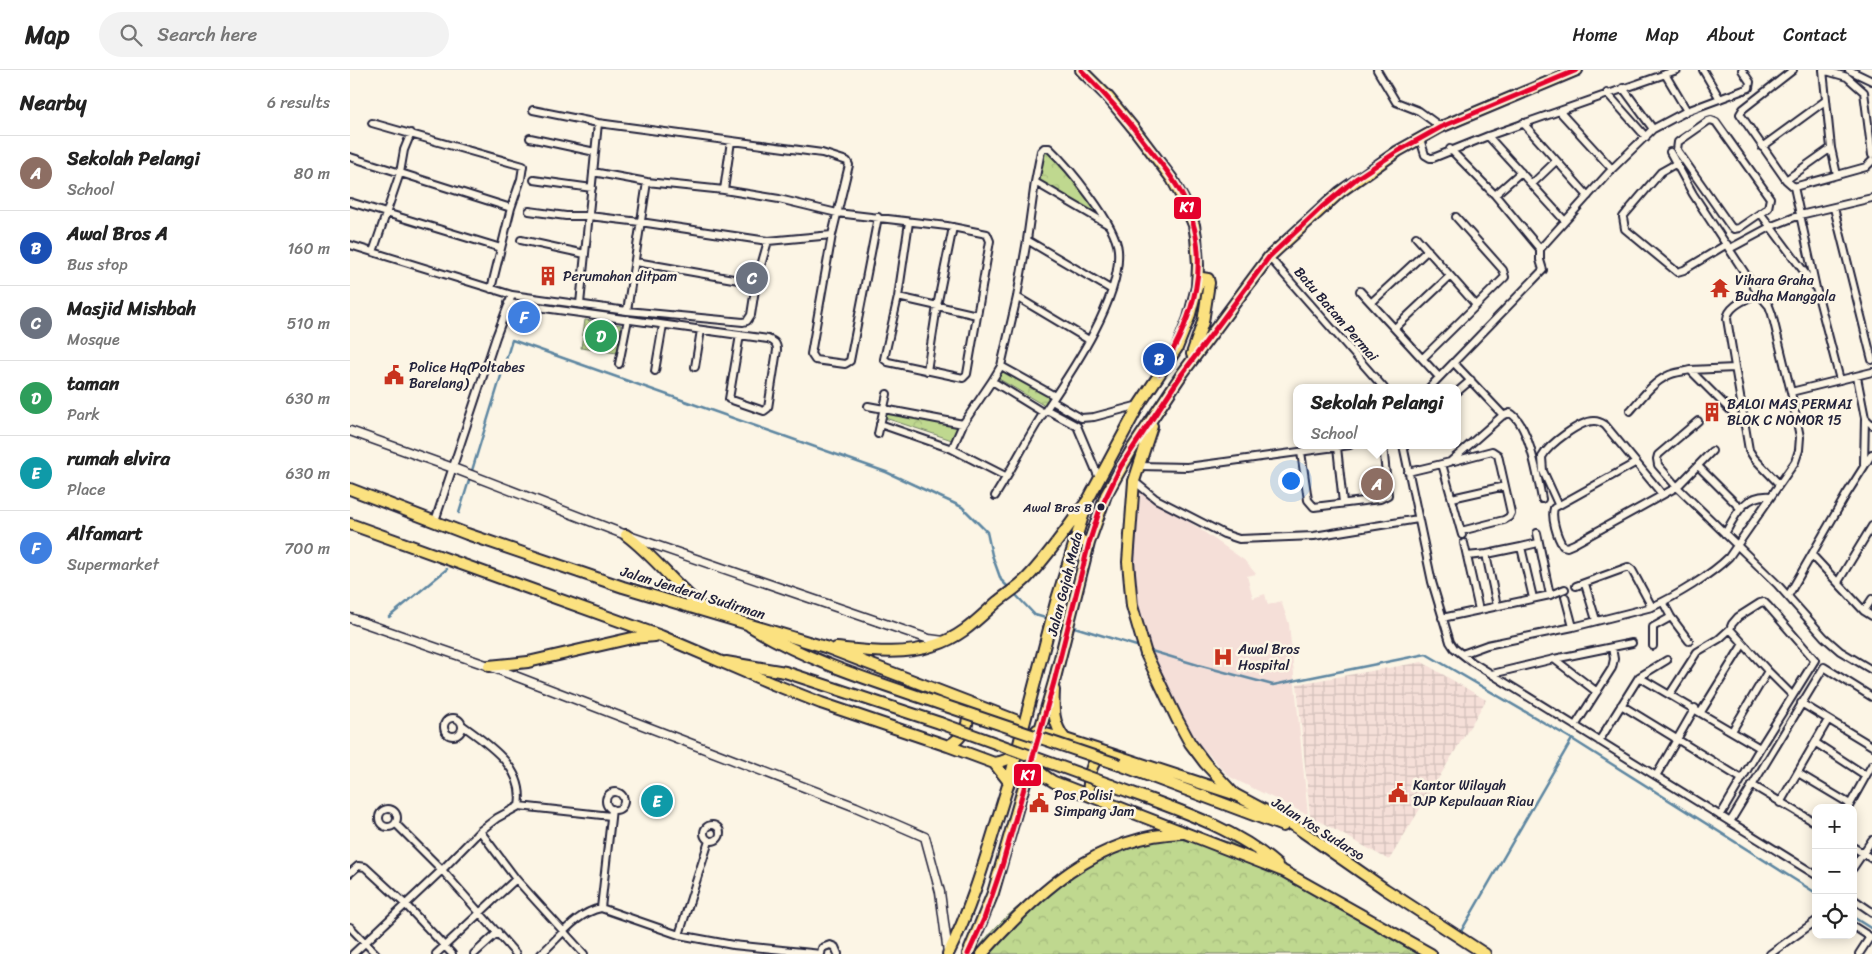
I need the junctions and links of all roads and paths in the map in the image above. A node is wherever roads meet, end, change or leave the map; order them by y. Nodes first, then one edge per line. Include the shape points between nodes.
1 (1081, 70) edge
2 (1377, 70) edge
3 (1577, 70) edge
4 (1677, 70) edge
5 (1703, 70) edge
6 (1742, 70) edge
7 (1793, 70) edge
8 (1823, 70) edge
9 (1849, 70) edge
10 (1665, 74) junction
11 (1872, 81) edge
12 (1623, 88) junction
13 (1607, 93) junction
14 (1720, 99) junction
15 (1825, 100) junction
16 (533, 110) dead end
17 (1687, 111) junction
18 (1560, 112) junction
19 (372, 123) dead end
20 (598, 123) junction
21 (1523, 123) junction
22 (1441, 127) junction
23 (1653, 129) junction
24 (411, 133) junction
25 (1488, 136) junction
26 (1646, 137) junction
27 (530, 138) dead end
28 (1420, 139) junction
29 (731, 141) junction
30 (1762, 147) junction
31 (1831, 148) junction
32 (1450, 149) junction
33 (595, 152) junction
34 (1670, 152) dead end
35 (1872, 155) edge
36 (350, 157) edge
37 (1556, 161) junction
38 (1872, 161) edge
39 (1677, 163) junction
40 (1612, 169) junction
41 (400, 172) junction
42 (593, 172) junction
43 (1521, 172) junction
44 (1837, 175) junction
45 (534, 180) dead end
46 (1786, 180) junction
47 (647, 182) junction
48 (1034, 182) junction
49 (1532, 184) junction
50 (1794, 187) junction
51 (592, 188) junction
52 (724, 190) junction
53 (1495, 196) junction
54 (1588, 196) junction
55 (1872, 198) edge
56 (350, 202) edge
57 (510, 208) junction
58 (1834, 208) junction
59 (529, 211) dead end
60 (837, 213) junction
61 (384, 214) junction
62 (1761, 214) junction
63 (1800, 215) junction
64 (589, 216) junction
65 (878, 217) junction
66 (1456, 217) dead end
67 (1564, 220) junction
68 (640, 222) junction
69 (909, 222) junction
70 (1109, 225) junction
71 (1772, 226) junction
72 (953, 227) junction
73 (832, 235) junction
74 (1416, 237) dead end
75 (521, 240) dead end
76 (1028, 240) junction
77 (768, 241) junction
78 (350, 245) edge
79 (1728, 246) junction
80 (501, 248) junction
81 (1540, 249) junction
82 (1428, 250) junction
83 (373, 252) junction
84 (586, 254) junction
85 (1269, 256) junction
86 (636, 262) junction
87 (1450, 276) junction
88 (756, 282) junction
89 (1197, 287) junction
90 (1816, 288) junction
91 (491, 289) junction
92 (1112, 290) junction
93 (1360, 291) dead end
94 (1758, 293) junction
95 (512, 295) junction
96 (898, 297) junction
97 (1017, 297) junction
98 (1371, 303) junction
99 (508, 304) junction
100 (580, 304) junction
101 (1476, 305) junction
102 (937, 306) junction
103 (627, 311) junction
104 (978, 315) junction
105 (628, 319) junction
106 (663, 325) junction
107 (1395, 328) junction
108 (701, 330) junction
109 (740, 335) junction
110 (1089, 340) junction
111 (1423, 358) junction
112 (1872, 360) edge
113 (1454, 363) junction
114 (619, 364) dead end
115 (1001, 366) junction
116 (694, 367) dead end
117 (1735, 368) junction
118 (1690, 370) junction
119 (655, 371) dead end
120 (927, 371) junction
121 (1872, 372) edge
122 (1182, 374) junction
123 (1857, 377) junction
124 (1439, 378) junction
125 (1471, 380) junction
126 (1840, 380) junction
127 (992, 381) junction
128 (1381, 384) edge
129 (1433, 384) edge
130 (1461, 389) edge
131 (1791, 392) junction
132 (887, 394) dead end
133 (1054, 399) junction
134 (1139, 405) junction
135 (868, 406) dead end
136 (1161, 407) junction
137 (884, 409) junction
138 (1045, 411) junction
139 (1630, 411) dead end
140 (1503, 415) junction
141 (1081, 418) junction
142 (1865, 418) junction
143 (1698, 421) dead end
144 (880, 424) junction
145 (963, 424) junction
146 (1745, 424) junction
147 (1872, 425) edge
148 (1078, 426) junction
149 (350, 431) edge
150 (878, 434) dead end
151 (952, 449) junction
152 (1323, 449) edge
153 (1337, 449) edge
154 (1383, 449) edge
155 (1404, 449) edge
156 (1712, 451) dead end
157 (1301, 452) junction
158 (1872, 454) edge
159 (1450, 462) junction
160 (1635, 462) junction
161 (1442, 464) junction
162 (1139, 466) junction
163 (1698, 466) junction
164 (1864, 466) junction
165 (453, 468) junction
166 (1408, 472) junction
167 (1007, 478) junction
168 (1099, 478) junction
169 (1134, 481) junction
170 (1779, 484) junction
171 (1505, 486) junction
172 (1677, 487) junction
173 (350, 489) edge
174 (1662, 494) junction
175 (996, 496) dead end
176 (1771, 496) junction
177 (1452, 498) junction
178 (1542, 499) dead end
179 (1088, 500) junction
180 (1342, 503) junction
181 (1558, 504) junction
182 (1740, 508) junction
183 (1418, 519) junction
184 (435, 522) junction
185 (350, 524) edge
186 (1872, 526) edge
187 (1537, 533) dead end
188 (1725, 534) junction
189 (626, 535) junction
190 (1075, 539) junction
191 (1089, 542) junction
192 (1538, 543) junction
193 (1464, 544) dead end
194 (1739, 546) junction
195 (1521, 547) junction
196 (1487, 554) junction
197 (1467, 556) junction
198 (1813, 556) junction
199 (1838, 582) junction
200 (1585, 584) junction
201 (1576, 586) dead end
202 (1565, 589) dead end
203 (1550, 595) junction
204 (1788, 596) junction
205 (1565, 597) dead end
206 (1533, 598) junction
207 (1872, 598) edge
208 (1663, 602) junction
209 (1496, 606) junction
210 (1652, 607) junction
211 (1479, 610) junction
212 (707, 611) junction
213 (1864, 611) junction
214 (1872, 616) edge
215 (1671, 617) junction
216 (350, 618) edge
217 (1442, 618) junction
218 (1596, 620) junction
219 (742, 622) junction
220 (1573, 627) junction
221 (1730, 629) junction
222 (661, 636) junction
223 (948, 641) junction
224 (1689, 641) dead end
225 (1632, 643) dead end
226 (1743, 644) junction
227 (1653, 646) dead end
228 (825, 647) junction
229 (1612, 647) junction
230 (1462, 654) junction
231 (1554, 659) junction
232 (716, 660) junction
233 (1667, 660) dead end
234 (489, 666) junction
235 (1872, 670) edge
236 (1768, 672) junction
237 (1492, 674) junction
238 (1639, 676) junction
239 (1054, 682) junction
240 (1597, 692) junction
241 (1670, 694) junction
242 (1792, 695) junction
243 (1872, 697) edge
244 (962, 701) junction
245 (1801, 703) junction
246 (1621, 705) junction
247 (1028, 708) junction
248 (1698, 710) junction
249 (1828, 720) junction
250 (462, 726) dead end
251 (1575, 726) junction
252 (1732, 731) junction
253 (1021, 733) junction
254 (1065, 738) junction
255 (1677, 740) junction
256 (1599, 741) junction
257 (1816, 743) junction
258 (1029, 745) junction
259 (948, 746) junction
260 (1872, 746) edge
261 (1760, 748) junction
262 (1106, 752) junction
263 (1015, 755) junction
264 (1031, 760) junction
265 (994, 763) junction
266 (1872, 765) edge
267 (1028, 772) junction
268 (1798, 773) junction
269 (1865, 775) junction
270 (1656, 776) junction
271 (1742, 779) junction
272 (1009, 782) junction
273 (1752, 785) junction
274 (1234, 794) junction
275 (1089, 795) junction
276 (1780, 803) junction
277 (1846, 804) edge
278 (1850, 804) edge
279 (519, 806) junction
280 (1720, 816) junction
281 (1812, 821) edge
282 (1730, 822) junction
283 (396, 824) dead end
284 (1292, 826) junction
285 (480, 831) junction
286 (1189, 833) junction
287 (1872, 840) edge
288 (708, 841) dead end
289 (1856, 849) edge
290 (1864, 854) junction
291 (1872, 859) edge
292 (1857, 863) edge
293 (442, 870) junction
294 (1283, 871) junction
295 (350, 873) edge
296 (1812, 873) edge
297 (516, 879) junction
298 (1857, 902) edge
299 (405, 904) junction
300 (602, 908) junction
301 (1872, 912) edge
302 (481, 913) junction
303 (1812, 924) edge
304 (350, 927) edge
305 (1857, 929) edge
306 (498, 932) junction
307 (563, 933) junction
308 (679, 935) junction
309 (1871, 938) edge
310 (364, 943) junction
311 (444, 946) junction
312 (1859, 953) edge
313 (353, 954) edge
314 (376, 954) edge
315 (436, 954) edge
316 (452, 954) edge
317 (474, 954) edge
318 (516, 954) edge
319 (541, 954) edge
320 (584, 954) edge
321 (821, 954) edge
322 (838, 954) edge
323 (948, 954) edge
324 (968, 954) edge
325 (982, 954) edge
326 (1431, 954) edge
327 (1486, 954) edge
328 (1770, 954) edge

1 - 89 main road, Jalan Gajah Mada via 1135,130 1183,199 1196,237
2 - 22 street via 1396,102 1419,111
3 - 22 main road, Jalan Gajah Mada
4 - 10 street
5 - 14 street
6 - 14 street via 1750,82 1749,88
7 - 30 street via 1741,112
8 - 15 street
8 - 35 street via 1847,77 1864,92
9 - 11 street
10 - 12 street
10 - 17 street
12 - 13 street
12 - 23 street
13 - 18 street
13 - 26 street
14 - 17 street
15 - 30 street
15 - 31 street
16 - 20 street
17 - 23 street
18 - 21 street
18 - 40 street
19 - 24 street
20 - 29 street
20 - 33 street
21 - 25 street
21 - 37 street
22 - 28 main road, Jalan Gajah Mada
23 - 26 street
24 - 41 street
24 - 57 street via 522,166 521,179
25 - 32 street
25 - 43 street
26 - 40 street
27 - 33 street
28 - 32 street via 1430,158
28 - 85 main road, Jalan Gajah Mada via 1357,178
29 - 52 street
29 - 60 street via 822,154 847,161
30 - 46 street
31 - 44 street
31 - 46 street
32 - 53 street
33 - 42 street
34 - 39 street
36 - 41 street
37 - 49 street
37 - 54 street
38 - 44 street via 1866,167
39 - 79 street
39 - 79 street via 1662,172 1626,212 1625,229 1677,272
40 - 54 street
41 - 57 street
41 - 61 street
42 - 47 street
42 - 51 street
43 - 49 street
43 - 53 street
44 - 50 street
45 - 51 street
46 - 50 street
47 - 52 street
47 - 68 street
48 - 70 street
48 - 70 street via 1042,150 1049,148
48 - 76 street
49 - 67 street
50 - 63 street
51 - 64 street
52 - 60 street via 778,198
53 - 81 street
54 - 67 street
55 - 58 street
56 - 61 street
57 - 80 street
58 - 63 street
58 - 112 street
59 - 64 street
60 - 65 street
60 - 73 street
61 - 80 street
61 - 83 street
62 - 62 street via 1739,228 1731,227 1677,150 1678,142 1708,121 1716,122 1770,198 1769,206
62 - 71 street
63 - 71 street
63 - 90 street
64 - 68 street
64 - 84 street
65 - 69 street
65 - 73 street via 851,359 845,364 816,360 811,354
66 - 101 street via 1505,272 1502,281
67 - 81 street
68 - 77 street
68 - 86 street
69 - 72 street
69 - 96 street
70 - 92 street via 1118,250
71 - 79 street
71 - 90 street
72 - 102 street
72 - 104 street via 984,233 990,238
73 - 77 street
74 - 82 street
75 - 84 street
76 - 92 street
76 - 97 street
77 - 88 street
78 - 83 street
79 - 94 street
80 - 91 street
81 - 113 street via 1543,270
82 - 87 street
82 - 98 street
83 - 91 street
84 - 100 street
85 - 122 main road, Jalan Gajah Mada
85 - 128 street, Batu Batam Permai
86 - 88 street
86 - 103 street
87 - 101 street
87 - 107 street
88 - 103 street via 748,321
89 - 122 main road via 1202,278 1208,279 1203,322
89 - 134 main road, Jalan Gajah Mada via 1189,318 1176,348
90 - 126 street
91 - 95 street
92 - 110 street
93 - 98 street
94 - 117 street via 1732,308 1727,316
94 - 131 street via 1772,314
95 - 99 street
95 - 100 street
96 - 102 street
96 - 120 street via 884,359
97 - 110 street
97 - 115 street
98 - 107 street
99 - 105 street
99 - 165 street
100 - 103 street
101 - 111 street
102 - 104 street
102 - 120 street
104 - 120 street via 966,377
105 - 106 street
105 - 114 street
106 - 108 street
106 - 119 street
107 - 111 street
108 - 109 street
108 - 116 street
109 - 109 street via 772,340 777,346 768,408 764,411 729,400
110 - 133 street
111 - 124 street
113 - 124 street
113 - 125 street
115 - 127 street
115 - 133 street
117 - 118 street
117 - 146 street
118 - 139 street via 1662,378
118 - 146 street
121 - 123 street
122 - 136 main road, Jalan Gajah Mada
123 - 126 street
123 - 142 street
124 - 129 street
125 - 130 street
125 - 140 street
126 - 131 street
127 - 138 street
127 - 145 street
131 - 170 street via 1800,444 1795,462
132 - 137 street
133 - 138 street
133 - 141 street
134 - 141 street
134 - 168 main road, Jalan Gajah Mada
135 - 137 street
136 - 162 main road
136 - 191 main road, Jalan Gajah Mada via 1113,480
137 - 144 street
137 - 145 street
138 - 148 street
138 - 167 street
140 - 159 street
140 - 178 street via 1513,415 1528,441
141 - 148 street
142 - 147 street
142 - 164 street
143 - 172 street via 1657,458 1658,465
144 - 150 street
144 - 151 street
145 - 151 street
146 - 170 street via 1750,453
148 - 168 street
149 - 165 street
151 - 167 street
152 - 157 street
153 - 180 street
154 - 180 street via 1388,495 1380,499
155 - 166 street
156 - 163 street
157 - 162 street via 1187,467
157 - 180 street via 1310,504
158 - 164 street
159 - 161 street
159 - 171 street via 1494,451 1498,455
160 - 174 street
160 - 181 street
160 - 181 street via 1605,425 1593,420 1582,424 1549,447 1542,457 1543,471
161 - 166 street
161 - 177 street
162 - 169 main road
163 - 172 street
163 - 182 street
164 - 198 street
165 - 184 street
165 - 189 street
166 - 183 street
167 - 175 street
168 - 179 main road, Jalan Gajah Mada
169 - 183 street via 1156,499 1239,539 1314,536
169 - 274 main road via 1128,562 1136,620 1146,654 1190,743
170 - 176 street
171 - 177 street
171 - 177 street via 1509,517 1461,533
172 - 174 street
172 - 188 street
173 - 184 main road, Jalan Jenderal Sudirman
174 - 181 street via 1567,547 1561,542 1553,514
176 - 182 street via 1760,495
176 - 194 street
179 - 190 main road, Jalan Gajah Mada
179 - 223 main road via 1025,579 978,621
182 - 188 street
183 - 217 street
184 - 212 main road, Jalan Jenderal Sudirman via 614,584
185 - 222 main road
186 - 199 street
187 - 192 street
188 - 194 street
189 - 212 main road
189 - 223 street via 929,639
190 - 191 main road
190 - 247 main road, Jalan Gajah Mada
191 - 239 main road, Jalan Gajah Mada
192 - 195 street
192 - 203 street
193 - 197 street
194 - 204 street
194 - 208 street via 1724,562
195 - 196 street
195 - 206 street
196 - 197 street
196 - 209 street
197 - 211 street
198 - 199 street
198 - 204 street
199 - 213 street
200 - 201 street
200 - 210 street via 1628,567
200 - 218 street
202 - 203 street
203 - 206 street
204 - 235 street via 1833,645
205 - 220 street
206 - 209 street
207 - 213 street
208 - 210 street
208 - 215 street
209 - 211 street
210 - 218 street
211 - 217 street
212 - 219 main road, Jalan Jenderal Sudirman
213 - 214 street
215 - 224 street
215 - 227 street via 1653,627
216 - 234 street
217 - 230 street via 1450,642
218 - 220 street
219 - 228 main road, Jalan Jenderal Sudirman
219 - 284 main road, bridge via 776,642 839,668 1120,765 1281,826
220 - 230 street via 1487,645
221 - 226 street
221 - 241 street via 1697,652
221 - 242 street via 1738,618 1760,603 1768,606 1815,660
222 - 232 main road
222 - 234 main road via 632,638 528,662
223 - 228 main road via 916,650 896,651
225 - 229 street
226 - 236 street
226 - 248 street
228 - 244 main road, Jalan Jenderal Sudirman
229 - 231 street
229 - 240 street via 1612,668
230 - 237 street
231 - 237 street
231 - 240 street
232 - 259 main road via 821,703
232 - 294 main road, bridge via 785,672 940,723 1111,785 1207,823 1258,850
233 - 238 street
234 - 323 street via 856,807 925,837 940,892
236 - 242 street
236 - 252 street
237 - 251 street
238 - 241 street
238 - 246 street
239 - 254 main road via 1054,715
239 - 258 main road, Jalan Gajah Mada via 1045,714
240 - 251 street
241 - 248 street
242 - 261 street
243 - 245 street via 1824,667
244 - 253 main road, Jalan Jenderal Sudirman via 1015,720
244 - 259 main road via 968,723 962,734
245 - 249 street
245 - 273 street
246 - 255 street
246 - 256 street
247 - 253 main road
247 - 258 main road via 1025,724
248 - 252 street
248 - 255 street
249 - 257 street
249 - 260 street
250 - 279 street via 493,747 506,762 516,779
251 - 256 street
252 - 261 street
253 - 258 main road
253 - 263 main road
254 - 258 main road, Jalan Yos Sudarso via 1050,733
254 - 262 main road, Jalan Yos Sudarso
255 - 270 street
255 - 271 street
256 - 270 street
257 - 268 street
257 - 269 street
258 - 263 main road
258 - 264 main road, Jalan Gajah Mada
258 - 267 main road
258 - 272 main road via 1013,769
259 - 265 main road
261 - 271 street
262 - 274 main road, Jalan Yos Sudarso
262 - 275 main road via 1092,767
263 - 265 main road
263 - 272 main road
264 - 267 main road, Jalan Gajah Mada
264 - 275 main road via 1041,775
265 - 272 main road
266 - 269 street
267 - 324 main road, Jalan Gajah Mada via 993,893
268 - 276 street
268 - 277 street
269 - 278 street
270 - 280 street
271 - 280 street
272 - 323 main road via 976,890
273 - 276 street
273 - 282 street
274 - 284 main road, Jalan Yos Sudarso
275 - 286 main road
276 - 281 street
279 - 285 street
279 - 300 street via 612,813
280 - 282 street
282 - 296 street
283 - 293 street
284 - 327 main road, Jalan Yos Sudarso
285 - 293 street
285 - 297 street
286 - 294 main road
286 - 325 main road via 1156,835 1128,842 1080,864 1034,900
287 - 290 street
288 - 308 street
289 - 290 street
290 - 291 street
290 - 292 street
293 - 299 street
293 - 302 street
294 - 326 main road
295 - 299 street via 363,866
297 - 302 street
297 - 307 street
298 - 301 street
299 - 310 street
299 - 311 street
300 - 307 street via 584,913
300 - 308 street
302 - 306 street
302 - 311 street
303 - 328 street
304 - 310 street
305 - 309 street
306 - 317 street
306 - 318 street
307 - 319 street
307 - 320 street
308 - 321 street via 734,945
309 - 312 street
310 - 313 street
310 - 314 street
311 - 315 street
311 - 316 street
321 - 322 street via 822,948 830,945

